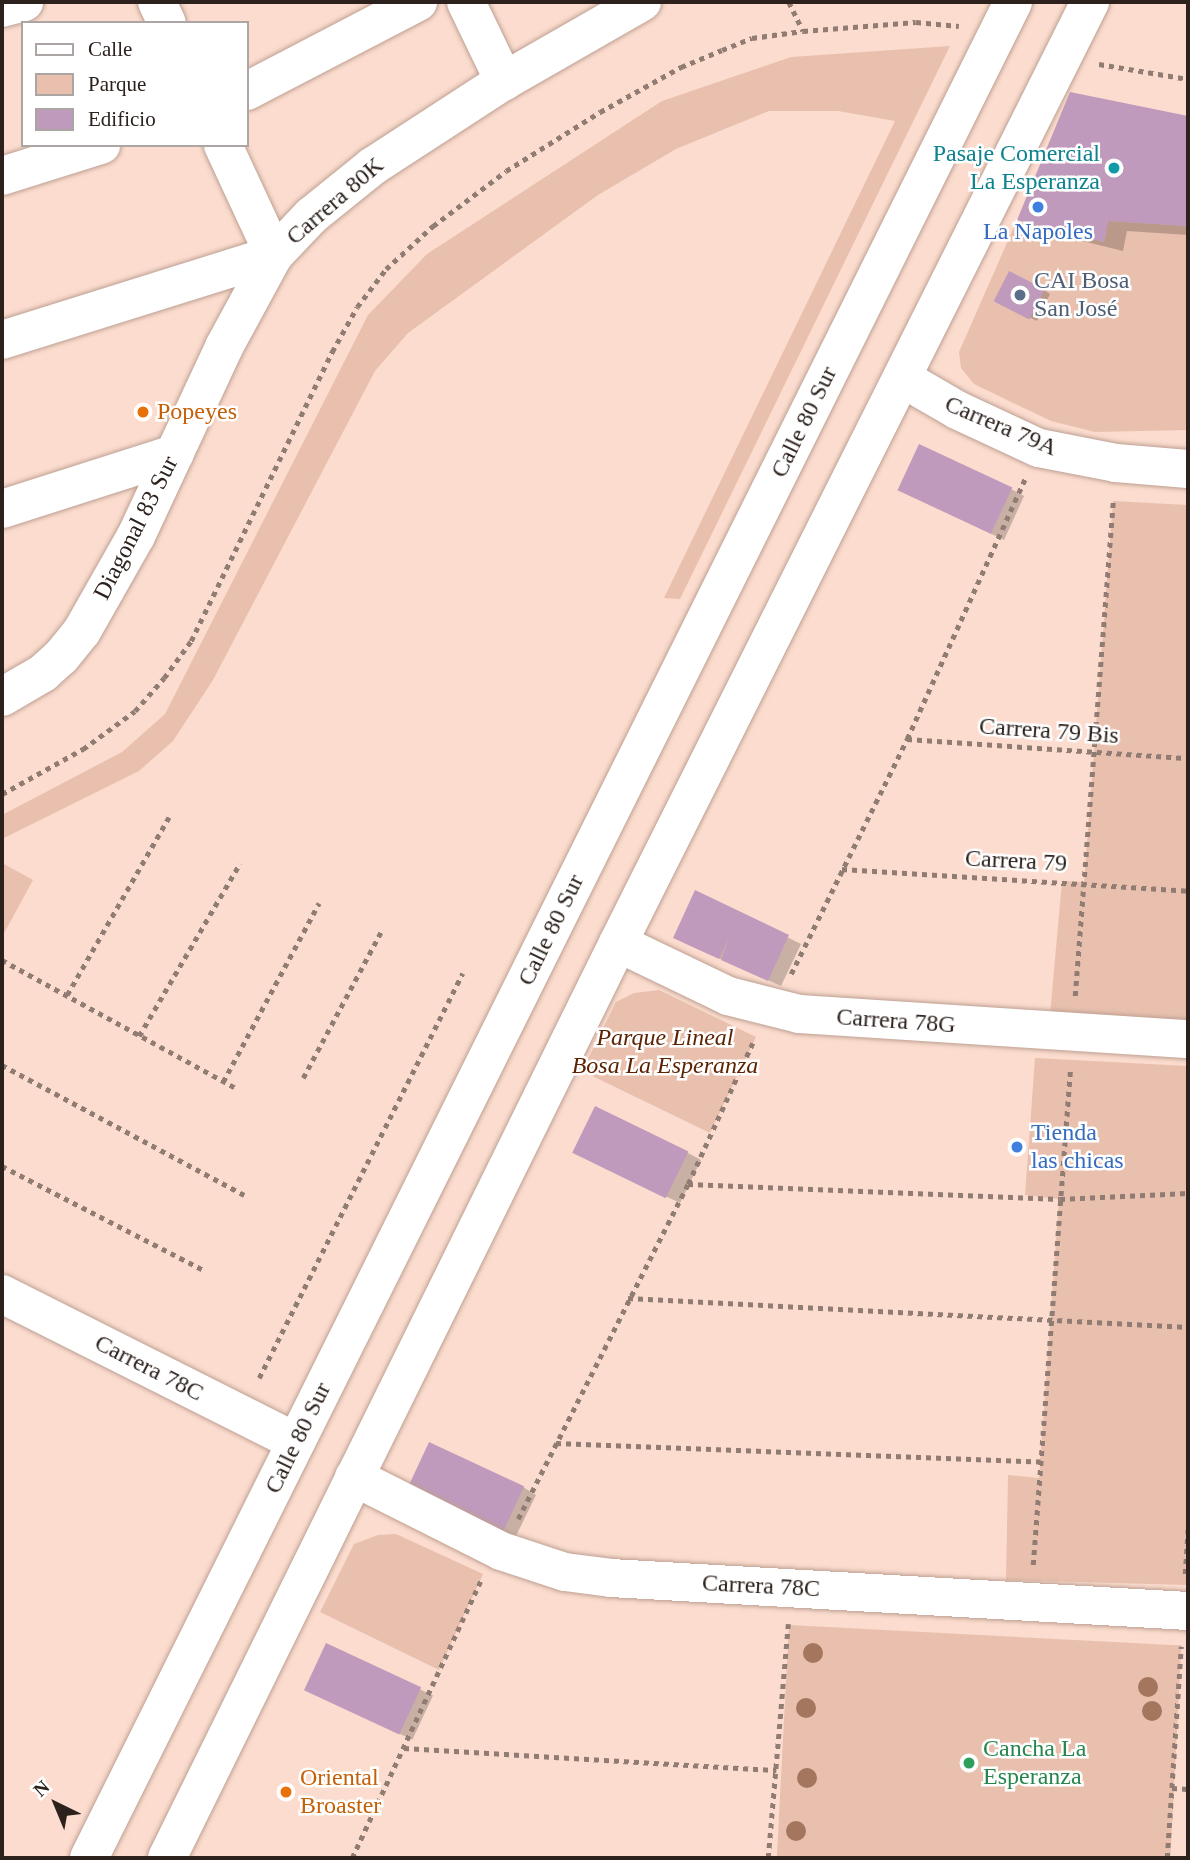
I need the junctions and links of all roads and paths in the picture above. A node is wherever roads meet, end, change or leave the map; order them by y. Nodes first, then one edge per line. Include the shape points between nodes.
1 (24, 2) edge
2 (157, 2) edge
3 (418, 2) edge
4 (466, 2) edge
5 (642, 2) edge
6 (789, 2) edge
7 (1013, 2) edge
8 (1090, 2) edge
9 (2, 8) edge
10 (166, 21) edge
11 (504, 81) junction
12 (248, 91) edge
13 (95, 147) edge
14 (224, 147) edge
15 (2, 176) edge
16 (274, 255) junction
17 (2, 340) edge
18 (902, 378) junction
19 (1039, 448) junction
20 (174, 454) junction
21 (1188, 469) edge
22 (2, 509) edge
23 (2, 697) edge
24 (906, 739) junction
25 (1188, 758) edge
26 (2, 794) edge
27 (169, 817) dead end
28 (240, 863) dead end
29 (842, 869) junction
30 (1188, 891) edge
31 (318, 903) dead end
32 (381, 932) dead end
33 (618, 943) junction
34 (2, 960) edge
35 (463, 973) dead end
36 (66, 995) junction
37 (773, 1010) junction
38 (139, 1036) junction
39 (1188, 1039) edge
40 (2, 1065) edge
41 (303, 1078) dead end
42 (223, 1082) junction
43 (238, 1089) dead end
44 (2, 1166) edge
45 (688, 1184) junction
46 (1188, 1193) edge
47 (244, 1195) dead end
48 (205, 1271) dead end
49 (2, 1294) edge
50 (628, 1298) junction
51 (1188, 1327) edge
52 (259, 1377) dead end
53 (296, 1442) junction
54 (556, 1443) junction
55 (1041, 1462) dead end
56 (354, 1476) junction
57 (1188, 1528) edge
58 (501, 1551) junction
59 (792, 1588) junction
60 (1186, 1611) edge
61 (404, 1748) junction
62 (776, 1770) junction
63 (1172, 1788) junction
64 (1188, 1789) edge
65 (89, 1858) edge
66 (167, 1858) edge
67 (352, 1858) edge
68 (768, 1858) edge
69 (1167, 1858) edge

1 - 9 street
2 - 10 street
3 - 12 street
4 - 11 street
5 - 11 street, Carrera 80K
6 - 26 path via 803,31 752,38 681,67 600,112 506,171 433,226 386,269 357,307 332,352 191,640 164,678 135,711 83,750
7 - 53 street, Calle 80 Sur
8 - 18 street
11 - 16 street, Carrera 80K via 373,166 311,216
13 - 15 street
14 - 16 street
16 - 17 street, Carrera 80K
16 - 20 street, Diagonal 83 Sur
18 - 19 street, Carrera 79A
18 - 33 street
19 - 21 street, Carrera 79A via 1115,463
19 - 24 path
20 - 22 street
20 - 23 street, Diagonal 83 Sur via 136,536 82,631 43,673
24 - 25 path, Carrera 79 Bis
24 - 29 path
27 - 36 path
28 - 38 path
29 - 30 path, Carrera 79
29 - 37 path
31 - 42 path
32 - 41 path
33 - 37 street, Carrera 78G via 728,996
33 - 56 street
34 - 36 path
35 - 52 path
36 - 38 path
37 - 39 street, Carrera 78G via 833,1018
37 - 45 path
38 - 42 path
40 - 47 path
42 - 43 path
44 - 48 path
45 - 46 path via 1059,1199
45 - 50 path
49 - 53 street, Carrera 78C
50 - 51 path
50 - 54 path
53 - 65 street, Calle 80 Sur
54 - 55 path
54 - 58 path
56 - 58 street, Carrera 78C
56 - 66 street
57 - 60 path
58 - 59 street, Carrera 78C via 565,1572
58 - 61 path via 483,1574
59 - 60 street, Carrera 78C
59 - 62 path
60 - 63 path
61 - 62 path
61 - 67 path
62 - 68 path
63 - 64 path
63 - 69 path

